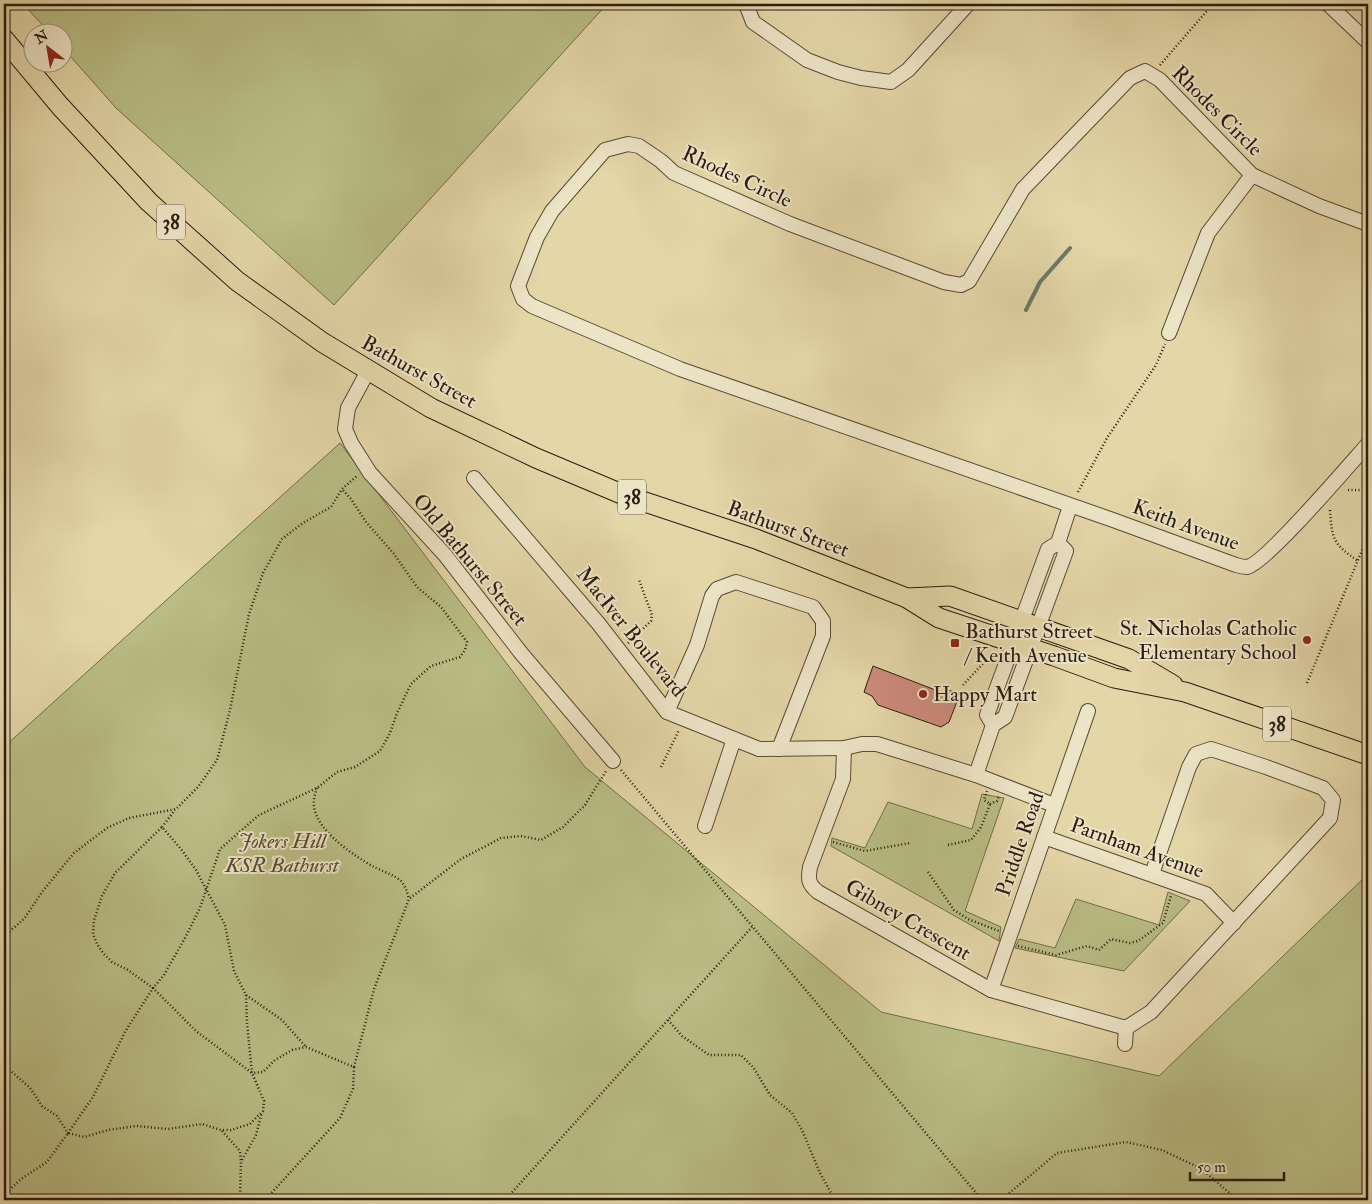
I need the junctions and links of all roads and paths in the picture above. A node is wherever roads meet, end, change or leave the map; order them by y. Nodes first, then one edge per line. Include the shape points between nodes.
1 (746, 4) edge
2 (968, 4) edge
3 (1213, 4) edge
4 (1328, 4) edge
5 (4, 39) edge
6 (1368, 42) edge
7 (1151, 75) junction
8 (1252, 175) junction
9 (1368, 224) edge
10 (1169, 333) joint
11 (368, 371) junction
12 (1368, 444) edge
13 (367, 468) junction
14 (474, 478) dead end
15 (342, 489) junction
16 (1348, 490) dead end
17 (1368, 490) edge
18 (1078, 492) dead end
19 (1070, 506) junction
20 (1330, 510) dead end
21 (1368, 536) edge
22 (1058, 543) junction
23 (1358, 561) junction
24 (638, 580) dead end
25 (907, 598) junction
26 (1021, 621) junction
27 (1039, 627) junction
28 (1022, 646) junction
29 (620, 651) junction
30 (988, 657) dead end
31 (1307, 683) dead end
32 (963, 685) dead end
33 (1185, 692) junction
34 (1088, 711) dead end
35 (667, 712) junction
36 (685, 719) junction
37 (734, 738) junction
38 (844, 748) junction
39 (779, 749) junction
40 (1368, 755) edge
41 (613, 761) junction
42 (661, 767) dead end
43 (976, 775) junction
44 (990, 780) junction
45 (317, 788) junction
46 (1054, 805) junction
47 (176, 809) junction
48 (705, 826) dead end
49 (162, 827) junction
50 (1044, 837) junction
51 (820, 839) junction
52 (910, 843) dead end
53 (948, 845) dead end
54 (928, 872) dead end
55 (1152, 874) junction
56 (1175, 883) junction
57 (206, 889) junction
58 (409, 899) junction
59 (1234, 923) junction
60 (752, 926) junction
61 (4, 936) edge
62 (1009, 939) junction
63 (153, 988) junction
64 (991, 990) junction
65 (246, 995) junction
66 (668, 1020) junction
67 (1126, 1028) junction
68 (1125, 1044) dead end
69 (306, 1047) junction
70 (4, 1065) edge
71 (354, 1067) junction
72 (252, 1073) junction
73 (262, 1111) junction
74 (220, 1130) junction
75 (68, 1133) junction
76 (241, 1161) junction
77 (4, 1195) edge
78 (240, 1200) edge
79 (265, 1200) edge
80 (505, 1200) edge
81 (835, 1200) edge
82 (982, 1200) edge
83 (1001, 1200) edge
84 (1318, 1200) edge

1 - 2 street via 753,22 807,60 853,76 891,82 908,70
3 - 7 path
4 - 6 street
5 - 11 main road, Bathurst Street / 38 via 148,202 237,281
7 - 8 street, Rhodes Circle via 1160,80
7 - 19 street, Rhodes Circle via 1145,71 1130,78 1023,189 969,280 961,285 944,282 790,224 674,173 639,146 628,144 605,150 552,211 537,237 518,286 523,299 532,306 680,370
8 - 9 street, Rhodes Circle
8 - 10 street via 1208,233
10 - 18 path via 1156,365 1107,438
11 - 13 street, Old Bathurst Street via 348,408 345,430
11 - 25 main road, Bathurst Street / 38 via 431,408 536,458 624,494 756,539
12 - 19 street, Keith Avenue via 1279,543 1248,567
13 - 15 path
13 - 41 street, Old Bathurst Street via 445,554 521,653
14 - 29 street, MacIver Boulevard
15 - 45 path via 417,587 441,607 467,642 460,656 431,666 411,684 380,751 355,767 337,772
15 - 47 path via 331,506 282,539 263,573 249,614 217,760
16 - 17 path
19 - 22 street
20 - 23 path via 1336,543
21 - 23 path
22 - 26 street via 1048,549
22 - 27 street via 1066,551
23 - 31 path
24 - 29 path via 652,615 651,621
25 - 26 main road, Bathurst Street / 38 via 950,596
25 - 28 main road, Bathurst Street / 38 via 940,618
26 - 27 main road, Bathurst Street / 38
26 - 28 street
27 - 28 street
27 - 33 main road, Bathurst Street / 38 via 1129,659
28 - 33 main road, Bathurst Street / 38 via 1114,678
28 - 43 street via 987,715 992,725
29 - 35 street, MacIver Boulevard
30 - 32 path
33 - 40 main road, Bathurst Street / 38
34 - 46 street, Priddle Road
35 - 36 street, MacIver Boulevard
35 - 39 street via 697,646 717,589 736,582 813,607 823,621 823,636
36 - 37 street, MacIver Boulevard
36 - 42 path
37 - 39 street, MacIver Boulevard via 759,750
37 - 48 street
38 - 39 street, MacIver Boulevard
38 - 43 street, MacIver Boulevard via 877,744
38 - 51 street, Gibney Crescent via 843,779
41 - 58 path via 585,805 563,827 541,840 521,836 501,838 461,859
41 - 60 path
43 - 44 street, MacIver Boulevard
44 - 46 street, MacIver Boulevard
44 - 53 path via 984,800 990,804 981,827 971,840
45 - 57 path via 259,815 220,849
45 - 58 path via 314,808 328,833 357,857 400,880
46 - 50 street, Priddle Road
47 - 49 path
47 - 61 path via 129,818 107,828 74,853 24,919
49 - 57 path via 196,870
49 - 63 path via 115,873 102,896 93,934 112,962
50 - 55 street, Parnham Avenue
50 - 62 street, Priddle Road
51 - 52 path via 865,851
51 - 64 street, Gibney Crescent via 810,867 810,886
54 - 62 path via 954,910
55 - 56 street, Parnham Avenue
55 - 59 street via 1188,767 1196,754 1211,750 1323,788 1332,800 1330,818
56 - 59 street, Parnham Avenue via 1206,894
56 - 62 path via 1163,924 1138,941 1130,943 1111,939 1099,950 1086,946 1056,955
57 - 63 path via 178,951
57 - 65 path via 225,925 234,971
58 - 71 path via 374,989
59 - 67 street via 1151,1012
60 - 66 path
60 - 82 path
62 - 64 street, Priddle Road
63 - 72 path via 196,1031
63 - 75 path via 125,1032 93,1097
64 - 67 street, Gibney Crescent
65 - 69 path via 282,1020
65 - 72 path
66 - 80 path
66 - 81 path via 682,1036 709,1055 741,1055 753,1067 770,1095 792,1113
67 - 68 street
69 - 71 path
69 - 72 path via 283,1055 262,1072
70 - 75 path via 30,1088 42,1106 58,1116
71 - 79 path via 353,1089 340,1118
72 - 73 path via 264,1101
73 - 74 path via 250,1124
73 - 76 path via 256,1135
74 - 75 path via 202,1124 168,1129 137,1126 84,1137
74 - 76 path via 240,1151
75 - 77 path via 47,1162
76 - 78 path
83 - 84 path via 1057,1154 1126,1142 1162,1150 1202,1169 1234,1197

